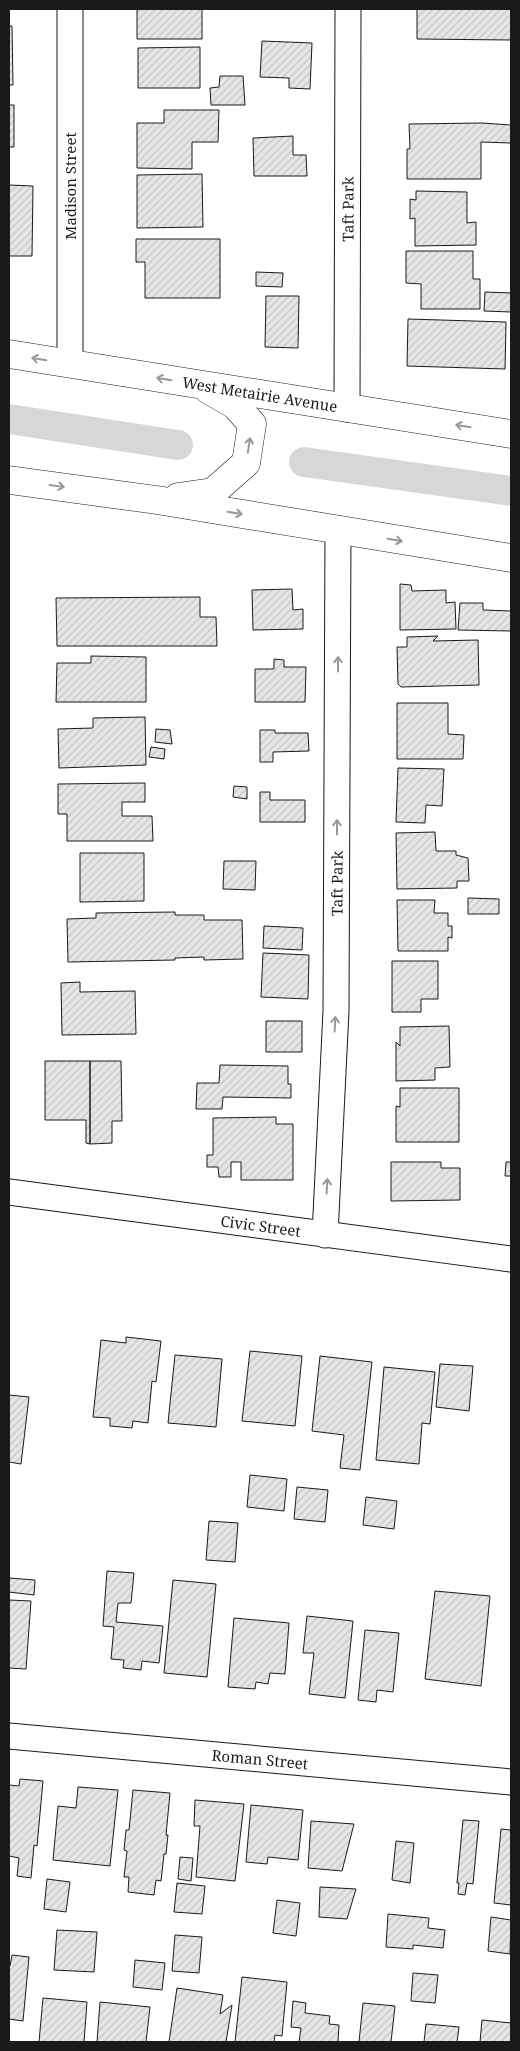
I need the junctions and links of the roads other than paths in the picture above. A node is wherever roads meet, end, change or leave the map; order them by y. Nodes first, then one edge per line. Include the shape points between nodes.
1 (70, 9) edge
2 (348, 9) edge
3 (9, 354) edge
4 (70, 364) junction
5 (199, 384) junction
6 (347, 409) junction
7 (511, 434) edge
8 (9, 480) edge
9 (157, 500) junction
10 (338, 531) junction
11 (511, 558) edge
12 (9, 1192) edge
13 (325, 1235) junction
14 (511, 1259) edge
15 (9, 1736) edge
16 (511, 1782) edge

1 - 4 street, Madison Street
2 - 6 street, Taft Park
4 -> 3 main road, West Metairie Avenue
5 -> 4 main road, West Metairie Avenue
5 - 6 main road, West Metairie Avenue
9 -> 5 main road via 213,492 246,462 252,424 235,406
7 -> 6 main road, West Metairie Avenue
8 -> 9 main road
9 -> 10 main road
10 -> 11 main road
13 -> 10 street, Taft Park via 336,1011
12 - 13 street, Civic Street
13 - 14 street, Civic Street
15 - 16 street, Roman Street

